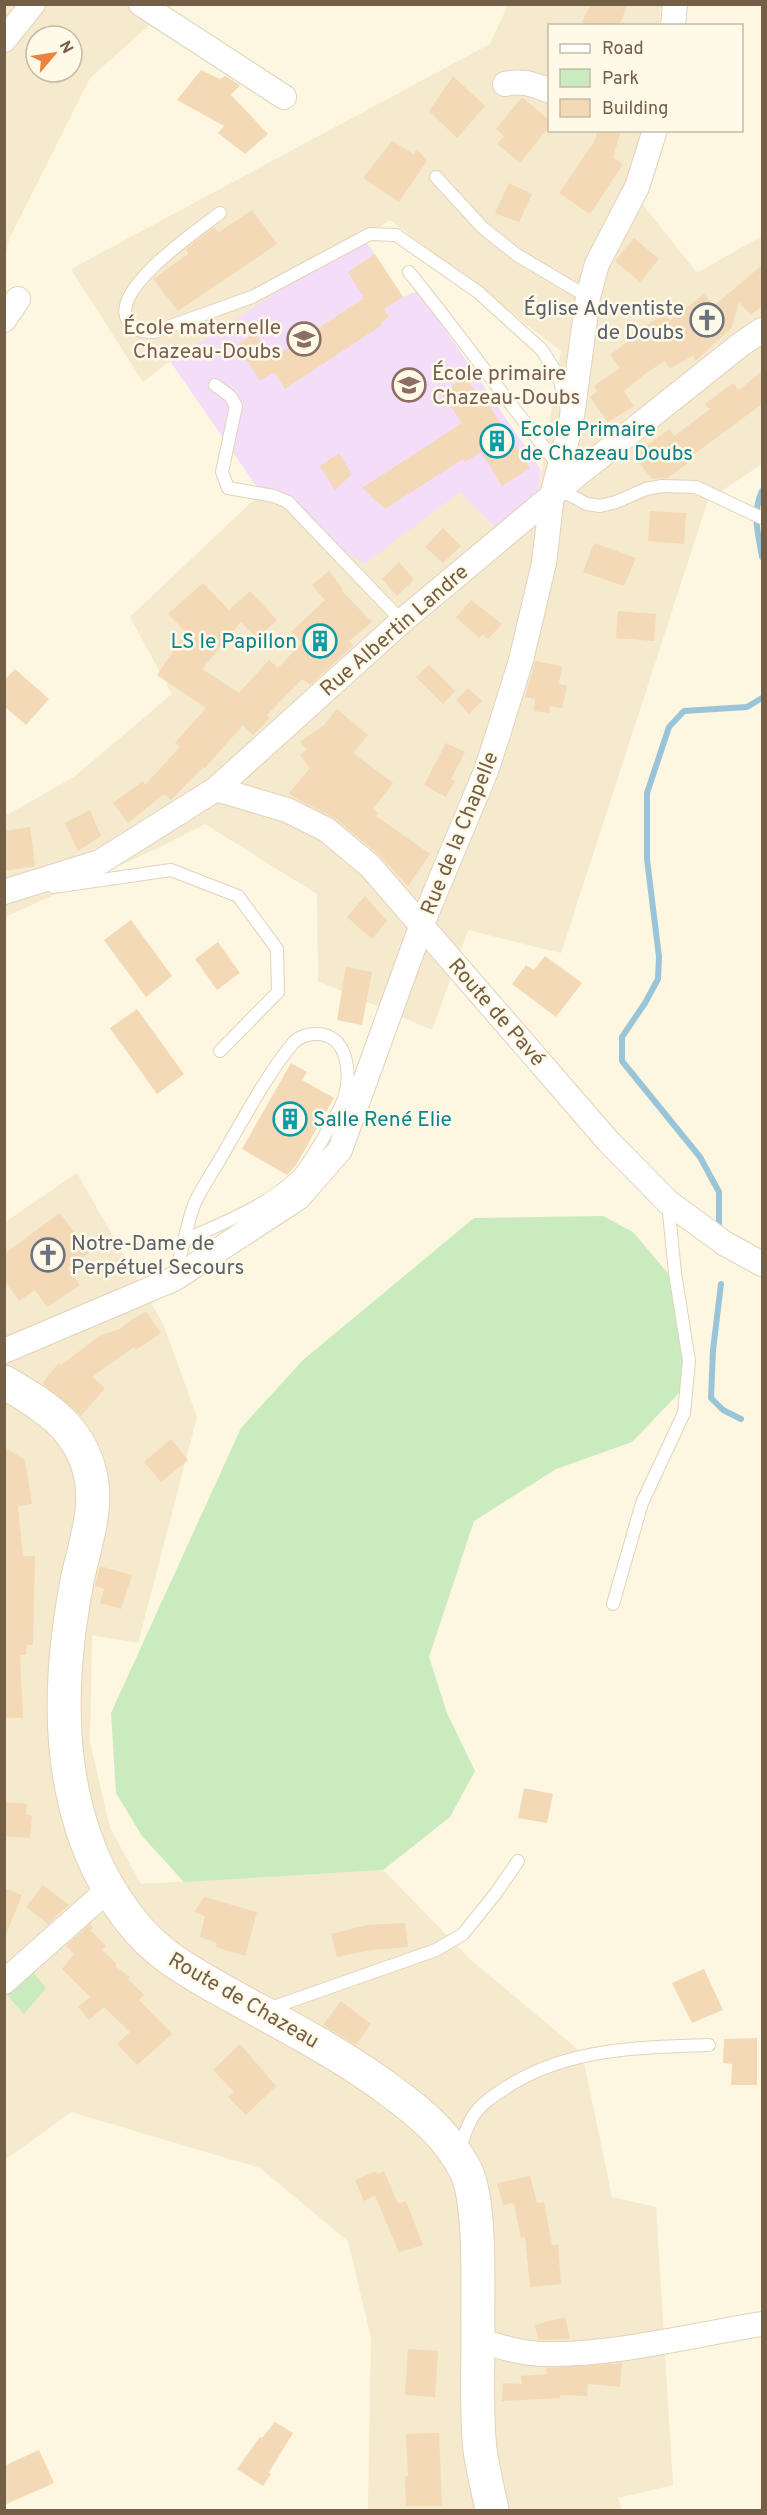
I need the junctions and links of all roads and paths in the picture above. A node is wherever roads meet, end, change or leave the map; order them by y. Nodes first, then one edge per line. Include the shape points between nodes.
1 (33, 4) edge
2 (141, 4) edge
3 (675, 4) edge
4 (673, 24) edge
5 (4, 40) edge
6 (504, 84) dead end
7 (548, 90) edge
8 (285, 97) dead end
9 (655, 132) edge
10 (436, 177) dead end
11 (220, 213) dead end
12 (409, 272) dead end
13 (588, 297) junction
14 (18, 299) dead end
15 (4, 320) edge
16 (762, 330) edge
17 (215, 385) dead end
18 (571, 424) junction
19 (557, 484) junction
20 (762, 518) edge
21 (402, 621) junction
22 (216, 789) junction
23 (4, 893) edge
24 (422, 924) junction
25 (220, 1052) dead end
26 (668, 1202) junction
27 (185, 1240) junction
28 (762, 1264) edge
29 (174, 1279) junction
30 (4, 1351) edge
31 (4, 1382) edge
32 (613, 1605) dead end
33 (518, 1861) dead end
34 (110, 1888) junction
35 (4, 1982) edge
36 (261, 2012) junction
37 (709, 2045) dead end
38 (456, 2156) junction
39 (762, 2324) edge
40 (478, 2340) junction
41 (492, 2511) edge

1 - 5 street
2 - 8 street
3 - 4 street
6 - 7 street via 533,83
9 - 13 street, Rue de la Chapelle via 637,187 597,264
10 - 13 lane via 483,228 517,255
11 - 18 lane via 159,261 139,283 126,302 124,313 130,325 140,332 154,332 252,297 370,234 396,235 478,292 542,350 559,377
12 - 19 lane via 509,405
13 - 18 street, Rue de la Chapelle
14 - 15 street
16 - 19 street, Rue Albertin Landre
17 - 21 lane via 236,406 222,472 228,488 288,502
18 - 19 street, Rue de la Chapelle
19 - 20 lane via 587,504 600,506 646,489 696,487
19 - 21 street, Rue Albertin Landre
19 - 24 street, Rue de la Chapelle via 544,563 521,660 486,771
21 - 22 street, Rue Albertin Landre
22 - 23 street, Rue Albertin Landre via 100,862
22 - 24 street, Route de Pavé via 287,810 327,830 370,866
23 - 25 lane via 171,870 238,896 278,949 278,992
24 - 26 street, Route de Pavé via 608,1141
24 - 29 street, Rue de la Chapelle via 340,1150 298,1198
26 - 28 street, Route de Pavé
26 - 32 lane via 689,1361 684,1413 642,1503
27 - 27 lane via 195,1204 296,1040 317,1034 332,1037 346,1060 345,1092 298,1178 235,1218
27 - 29 lane
29 - 30 street, Rue de la Chapelle
31 - 34 main road, Route de Chazeau via 48,1408 63,1423 90,1473 92,1510 66,1656 64,1740 70,1783 85,1837
33 - 36 lane via 463,1934 436,1950
34 - 35 street
34 - 36 main road, Route de Chazeau via 123,1911 163,1953
36 - 38 main road, Route de Chazeau via 377,2080 430,2122
37 - 38 lane via 572,2057 531,2072 491,2097 472,2117
38 - 40 main road, Route de Chazeau via 467,2174 473,2198
39 - 40 street via 568,2353 538,2354
40 - 41 main road, Route de Chazeau via 480,2449

